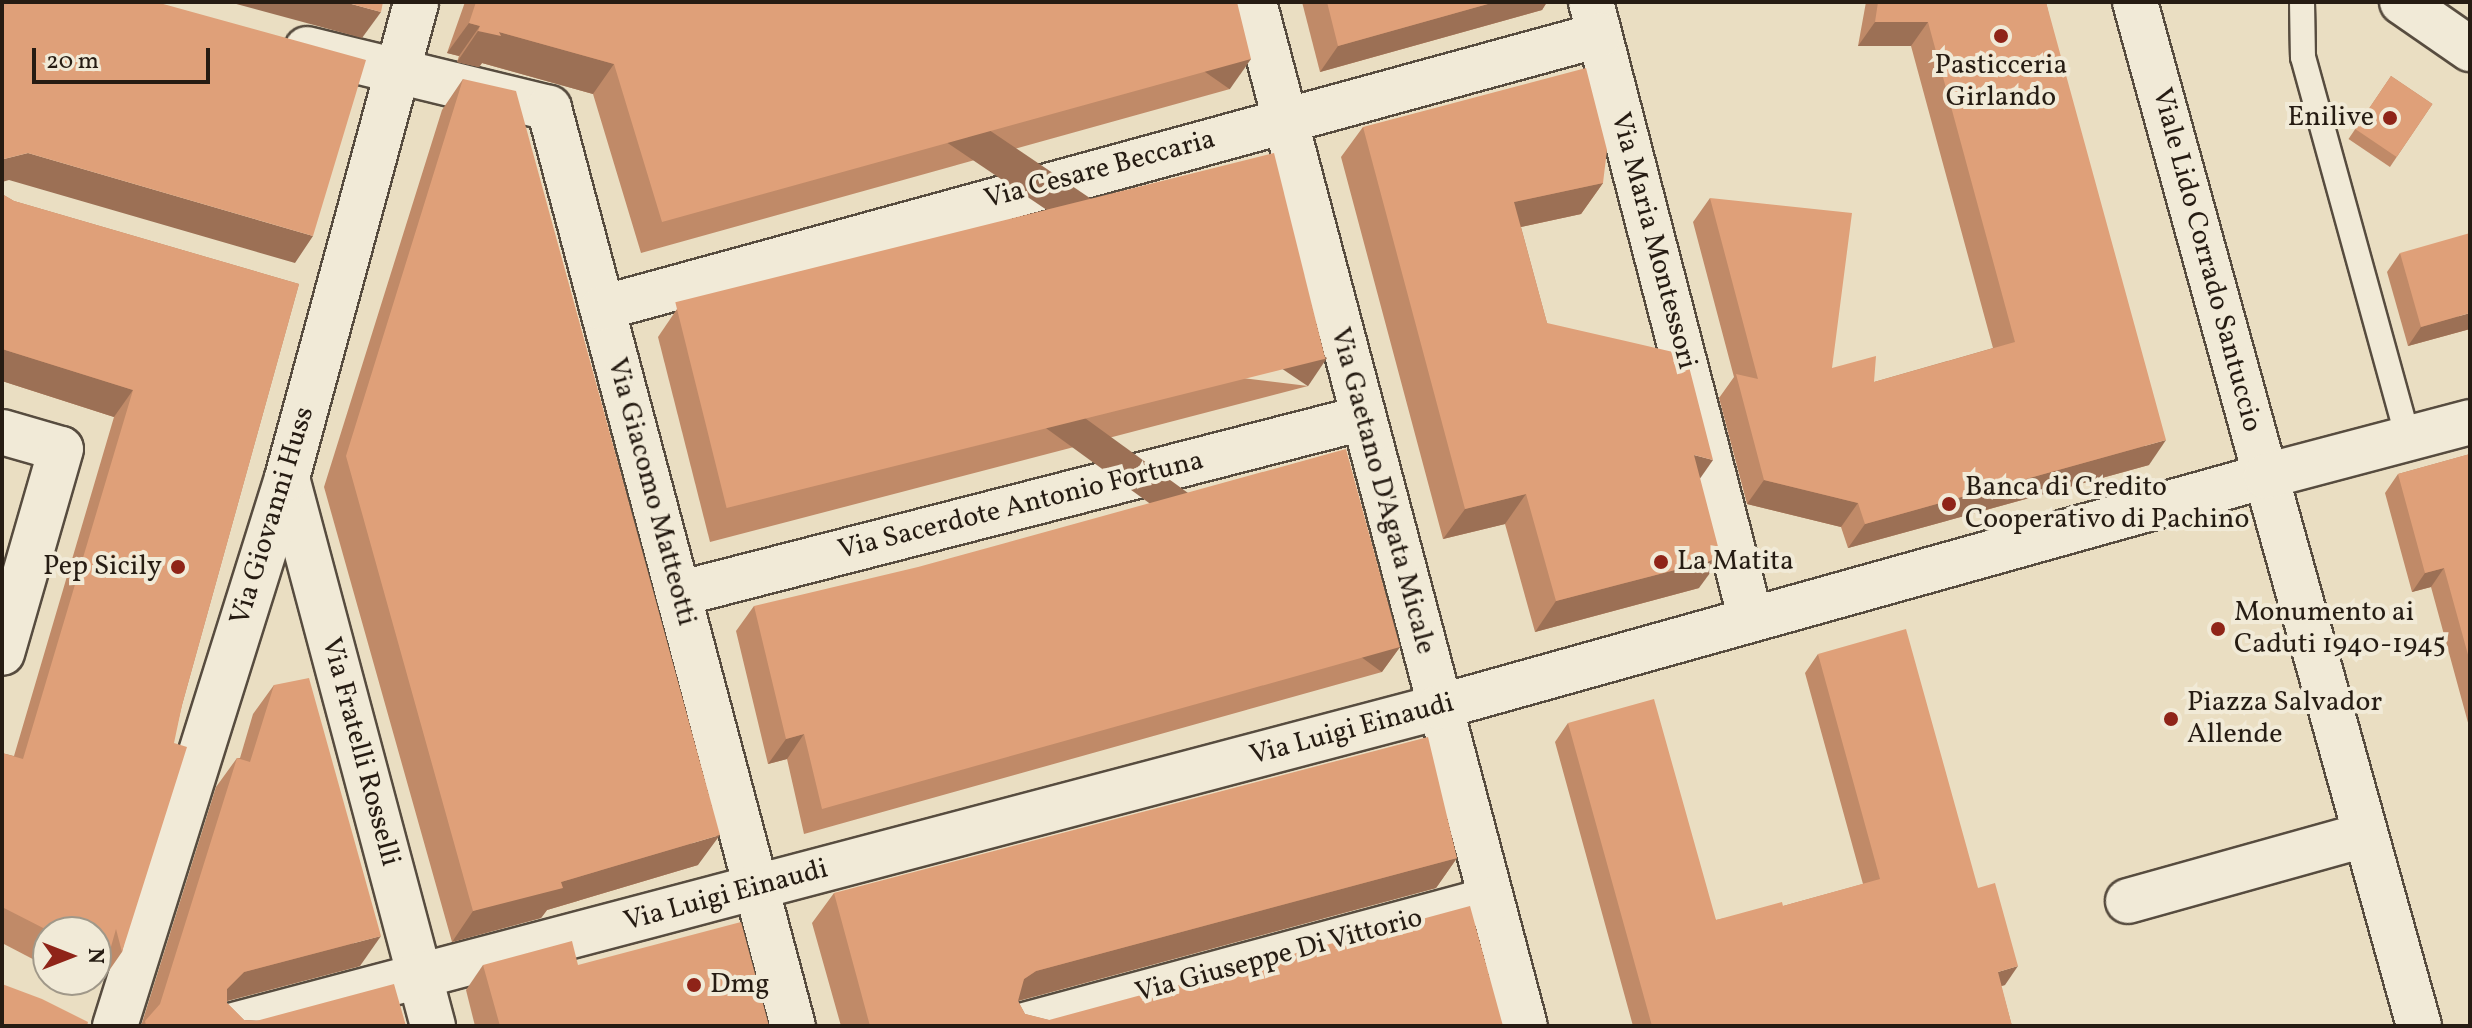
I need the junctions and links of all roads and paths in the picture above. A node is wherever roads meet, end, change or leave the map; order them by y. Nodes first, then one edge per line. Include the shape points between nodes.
1 (416, 2) edge
2 (1254, 2) edge
3 (2135, 2) edge
4 (2302, 2) edge
5 (2402, 2) edge
6 (1595, 18) edge
7 (274, 40) edge
8 (2470, 49) edge
9 (397, 74) junction
10 (1284, 119) junction
11 (289, 287) edge
12 (334, 300) junction
13 (602, 308) junction
14 (1363, 418) junction
15 (2470, 422) edge
16 (2, 432) edge
17 (2408, 438) junction
18 (2266, 476) junction
19 (287, 478) junction
20 (678, 594) junction
21 (1751, 620) junction
22 (2, 653) edge
23 (1439, 707) junction
24 (2365, 835) junction
25 (757, 888) junction
26 (1491, 899) junction
27 (2128, 901) dead end
28 (420, 975) junction
29 (115, 1026) edge
30 (230, 1026) edge
31 (433, 1026) edge
32 (793, 1026) edge
33 (1021, 1026) edge
34 (1525, 1026) edge
35 (2419, 1026) edge

1 - 9 street, Via Giovanni Huss
2 - 10 street, Via Gaetano D'Agata Micale
3 - 18 street, Viale Lido Corrado Santuccio
4 - 17 lane via 2303,57
5 - 8 street
6 - 10 street, Via Cesare Beccaria
6 - 21 street, Via Maria Montessori
7 - 9 street
9 - 12 street, Via Giovanni Huss
9 - 13 street, Via Giacomo Matteotti via 549,108
10 - 13 street, Via Cesare Beccaria
10 - 14 street, Via Gaetano D'Agata Micale
11 - 12 street
12 - 19 street, Via Giovanni Huss
13 - 20 street, Via Giacomo Matteotti
14 - 20 street, Via Sacerdote Antonio Fortuna
14 - 23 street, Via Gaetano D'Agata Micale
15 - 17 street, Via Luigi Einaudi
16 - 22 street via 61,449
17 - 18 street, Via Luigi Einaudi
18 - 21 street, Via Luigi Einaudi
18 - 24 street, Viale Lido Corrado Santuccio
19 - 28 street, Via Fratelli Rosselli
19 - 29 street, Via Giovanni Huss
20 - 25 street, Via Giacomo Matteotti
21 - 23 street, Via Luigi Einaudi
23 - 25 street, Via Luigi Einaudi
23 - 26 street, Via Gaetano D'Agata Micale
24 - 27 street
24 - 35 street, Viale Lido Corrado Santuccio
25 - 28 street, Via Luigi Einaudi
25 - 32 street, Via Giacomo Matteotti
26 - 33 street, Via Giuseppe Di Vittorio
26 - 34 street, Via Gaetano D'Agata Micale
28 - 30 street, Via Luigi Einaudi
28 - 31 street, Via Fratelli Rosselli

